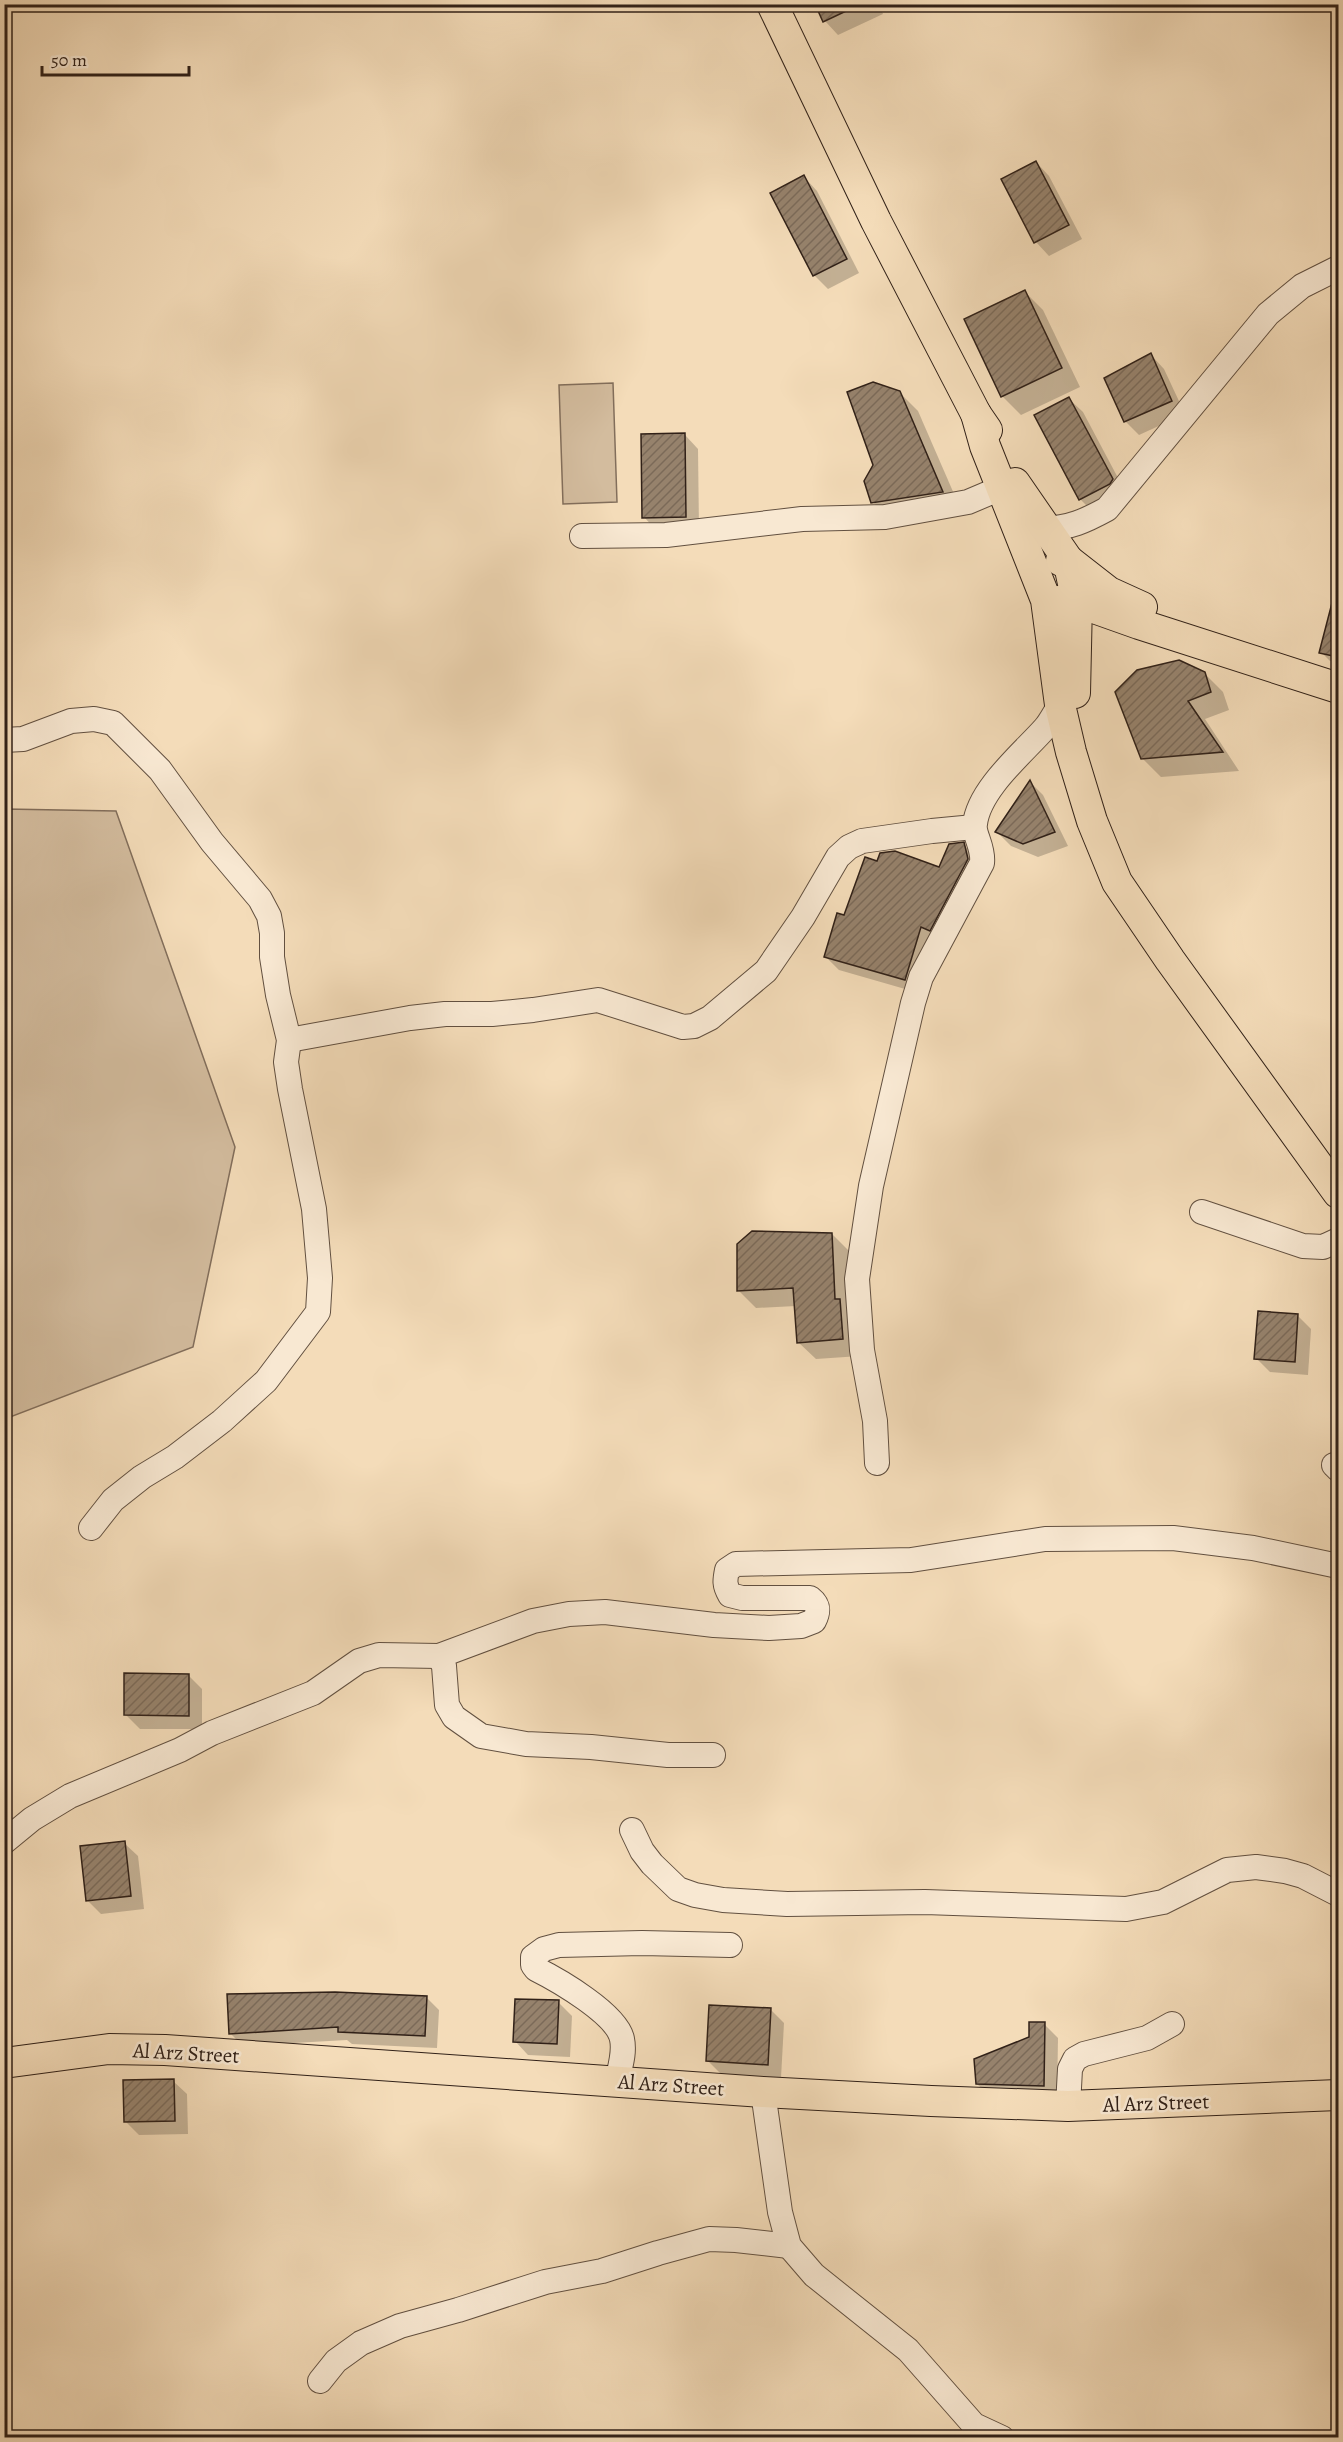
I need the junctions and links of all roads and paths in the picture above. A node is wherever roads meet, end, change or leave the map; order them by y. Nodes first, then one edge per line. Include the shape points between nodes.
1 (772, 4) edge
2 (1338, 268) edge
3 (976, 414) junction
4 (1001, 488) junction
5 (1044, 528) junction
6 (582, 536) dead end
7 (1068, 560) junction
8 (1033, 562) junction
9 (1046, 600) junction
10 (1077, 602) junction
11 (1280, 667) junction
12 (1338, 688) edge
13 (1060, 705) junction
14 (4, 741) edge
15 (1076, 769) junction
16 (974, 828) junction
17 (289, 1040) junction
18 (1338, 1193) edge
19 (1203, 1212) dead end
20 (1338, 1240) edge
21 (877, 1463) dead end
22 (91, 1528) dead end
23 (1338, 1566) edge
24 (439, 1656) junction
25 (713, 1755) dead end
26 (632, 1830) dead end
27 (4, 1842) edge
28 (1338, 1894) edge
29 (730, 1945) dead end
30 (1172, 2024) dead end
31 (4, 2063) edge
32 (617, 2081) junction
33 (763, 2092) junction
34 (1338, 2095) edge
35 (1068, 2106) junction
36 (789, 2246) junction
37 (320, 2381) dead end
38 (975, 2431) edge
39 (1002, 2438) edge

1 - 3 main road via 876,221
2 - 5 street via 1302,286 1268,314 1107,509 1065,528
3 - 4 main road
3 - 5 main road
4 - 6 street via 968,502 885,517 802,519 666,535
4 - 8 main road
5 - 7 main road
7 - 8 main road
7 - 10 main road
7 - 11 main road via 1109,592 1242,646
8 - 9 main road
9 - 10 main road
9 - 13 main road
10 - 11 main road
10 - 15 main road
11 - 12 main road
13 - 15 main road
13 - 16 street via 987,796
14 - 17 street via 23,739 71,721 94,719 113,723 147,756 260,899 269,916 278,994
15 - 18 main road via 1098,838 1134,910
16 - 17 street via 862,841 849,847 838,856 766,971 710,1018 694,1026 683,1027 598,1000 492,1014 410,1018
16 - 21 street via 982,847 982,864 921,977 878,1153 859,1258 858,1311 875,1421
17 - 22 street via 286,1062 314,1209 320,1278 318,1312 266,1381 222,1421 113,1500
19 - 20 street via 1303,1246 1323,1247
23 - 24 street via 1253,1548 1173,1538 1045,1539 911,1560 745,1562 727,1570 725,1586 730,1594 742,1598 810,1598 819,1613 814,1622 769,1628 605,1612 569,1614 532,1621
24 - 25 street via 444,1666 447,1705 454,1717 481,1736 526,1744
24 - 27 street via 379,1655 359,1661 312,1693 70,1796
26 - 28 street via 652,1864 678,1889 723,1900 1126,1909 1162,1902 1227,1870 1256,1867 1285,1870
29 - 32 street via 559,1945 533,1957 536,1969 578,1993 616,2027 623,2044
30 - 35 street via 1147,2038 1084,2054 1075,2060 1070,2069
31 - 32 main road, Al Arz Street via 109,2049 165,2050
32 - 33 main road, Al Arz Street
33 - 35 main road, Al Arz Street
33 - 36 street via 780,2212
34 - 35 main road, Al Arz Street
36 - 37 street via 709,2239 602,2271 545,2282 400,2326 353,2349 336,2361
36 - 38 street via 814,2275 908,2350
38 - 39 street

